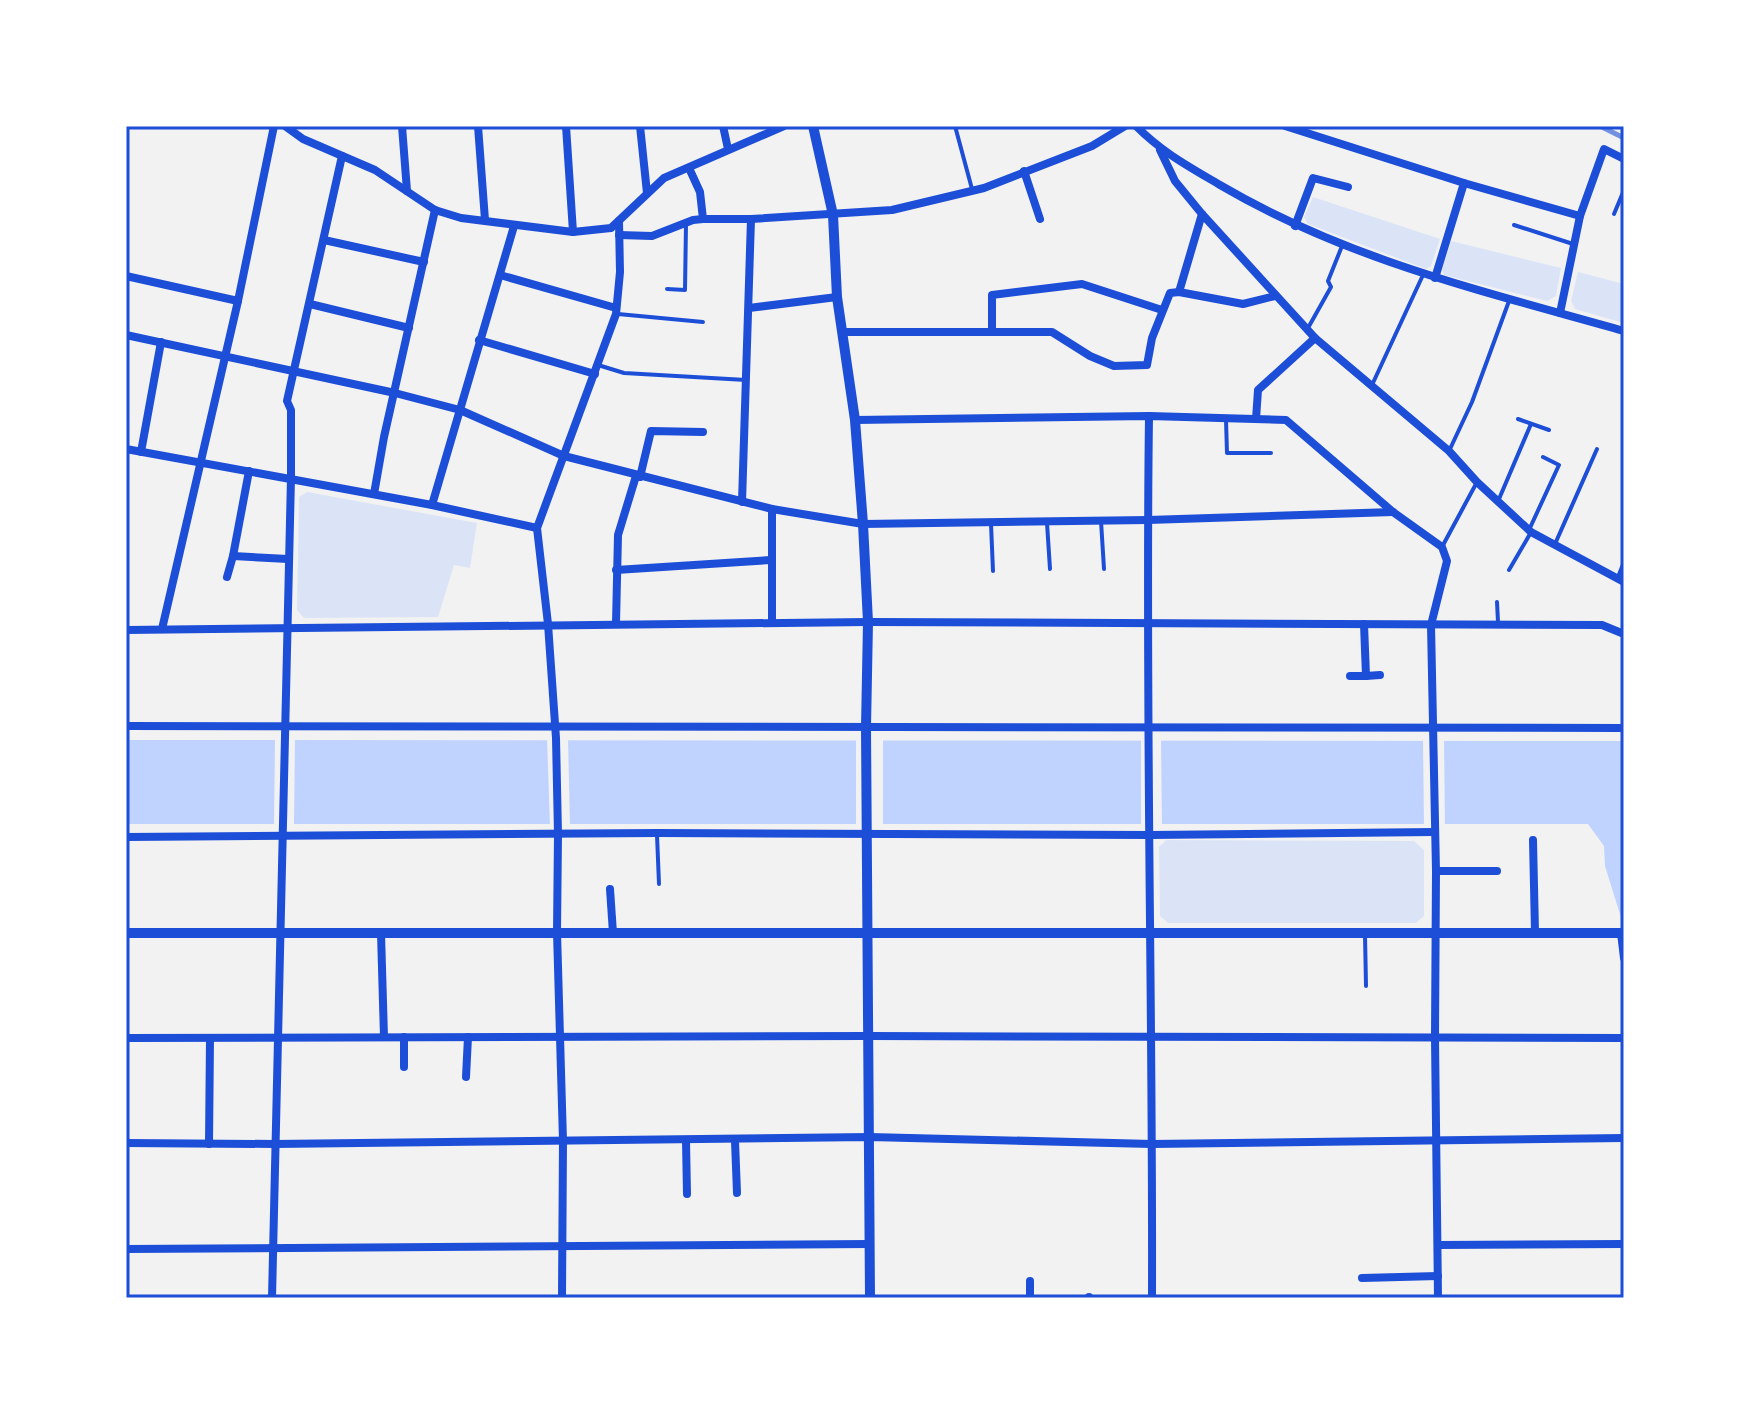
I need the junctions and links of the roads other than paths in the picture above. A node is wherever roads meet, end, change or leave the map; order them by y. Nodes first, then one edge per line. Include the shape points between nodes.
1 (274, 126) edge
2 (285, 126) edge
3 (402, 126) edge
4 (478, 126) edge
5 (566, 126) edge
6 (640, 126) edge
7 (723, 126) edge
8 (784, 126) edge
9 (813, 126) edge
10 (955, 126) edge
11 (1125, 126) edge
12 (1136, 126) edge
13 (1151, 126) edge
14 (1285, 126) edge
15 (1145, 135) junction
16 (728, 149) junction
17 (1160, 150) junction
18 (342, 156) junction
19 (1624, 159) edge
20 (689, 168) junction
21 (1024, 171) junction
22 (1464, 183) junction
23 (1348, 187) dead end
24 (1624, 190) edge
25 (407, 191) junction
26 (972, 192) junction
27 (647, 193) junction
28 (435, 210) junction
29 (1202, 214) junction
30 (1614, 214) dead end
31 (833, 215) junction
32 (1580, 216) junction
33 (703, 219) junction
34 (751, 219) junction
35 (1040, 219) dead end
36 (485, 220) junction
37 (619, 221) junction
38 (686, 222) junction
39 (1514, 225) dead end
40 (514, 226) junction
41 (1295, 226) junction
42 (573, 232) junction
43 (619, 235) junction
44 (324, 240) junction
45 (1342, 244) junction
46 (1573, 244) junction
47 (424, 262) junction
48 (500, 275) junction
49 (1423, 275) junction
50 (126, 276) edge
51 (1435, 278) junction
52 (667, 289) dead end
53 (1179, 292) junction
54 (1275, 296) junction
55 (837, 297) junction
56 (1509, 300) junction
57 (238, 301) junction
58 (310, 304) junction
59 (749, 308) junction
60 (1162, 310) junction
61 (616, 311) junction
62 (1560, 313) junction
63 (703, 322) dead end
64 (409, 328) junction
65 (1307, 330) junction
66 (1624, 331) edge
67 (842, 332) junction
68 (992, 332) junction
69 (126, 335) edge
70 (1315, 338) junction
71 (479, 340) junction
72 (161, 342) junction
73 (225, 355) junction
74 (597, 369) junction
75 (294, 371) junction
76 (747, 380) junction
77 (1371, 388) junction
78 (395, 393) junction
79 (460, 410) junction
80 (1149, 416) junction
81 (1225, 418) junction
82 (1256, 419) junction
83 (1518, 419) dead end
84 (855, 420) junction
85 (1531, 424) junction
86 (1549, 430) dead end
87 (703, 432) dead end
88 (126, 449) edge
89 (1597, 449) dead end
90 (1449, 451) junction
91 (141, 452) junction
92 (1271, 453) dead end
93 (564, 456) junction
94 (1543, 457) dead end
95 (200, 463) junction
96 (249, 471) junction
97 (638, 476) junction
98 (291, 478) junction
99 (1477, 482) junction
100 (374, 494) junction
101 (1498, 501) junction
102 (742, 502) junction
103 (432, 505) junction
104 (772, 509) junction
105 (1393, 512) junction
106 (1046, 520) junction
107 (1148, 520) junction
108 (991, 521) junction
109 (1101, 521) junction
110 (863, 524) junction
111 (537, 528) junction
112 (1530, 531) junction
113 (1555, 544) junction
114 (1442, 547) junction
115 (233, 556) junction
116 (288, 559) junction
117 (771, 560) junction
118 (1624, 562) edge
119 (1050, 569) dead end
120 (1104, 569) dead end
121 (616, 570) junction
122 (1509, 570) dead end
123 (993, 571) dead end
124 (227, 577) dead end
125 (1620, 580) edge
126 (1497, 602) dead end
127 (868, 622) junction
128 (616, 623) junction
129 (772, 623) junction
130 (1147, 623) junction
131 (548, 624) junction
132 (1364, 624) junction
133 (1431, 625) junction
134 (1498, 625) junction
135 (287, 627) junction
136 (162, 629) junction
137 (126, 630) edge
138 (1624, 634) edge
139 (1380, 675) dead end
140 (1350, 676) dead end
141 (1366, 676) junction
142 (126, 726) edge
143 (284, 726) junction
144 (555, 726) junction
145 (1432, 726) junction
146 (866, 727) junction
147 (1149, 728) junction
148 (1624, 728) edge
149 (558, 830) junction
150 (868, 830) junction
151 (1434, 830) junction
152 (283, 831) junction
153 (1150, 831) junction
154 (657, 833) junction
155 (126, 837) edge
156 (1533, 840) dead end
157 (1436, 871) junction
158 (1497, 871) dead end
159 (659, 884) dead end
160 (610, 889) dead end
161 (557, 932) junction
162 (1150, 932) junction
163 (1365, 932) junction
164 (1535, 932) junction
165 (126, 933) edge
166 (381, 933) junction
167 (613, 933) junction
168 (869, 933) junction
169 (1623, 933) edge
170 (281, 934) junction
171 (1436, 934) junction
172 (1624, 958) edge
173 (1366, 986) dead end
174 (868, 1036) junction
175 (384, 1037) junction
176 (404, 1037) junction
177 (468, 1037) junction
178 (560, 1037) junction
179 (126, 1038) edge
180 (210, 1038) junction
181 (277, 1038) junction
182 (1150, 1038) junction
183 (1435, 1038) junction
184 (1624, 1038) edge
185 (404, 1067) dead end
186 (466, 1077) dead end
187 (870, 1137) junction
188 (1624, 1138) edge
189 (563, 1141) junction
190 (686, 1141) junction
191 (735, 1141) junction
192 (1437, 1141) junction
193 (126, 1143) edge
194 (209, 1144) junction
195 (274, 1144) junction
196 (1152, 1144) junction
197 (737, 1193) dead end
198 (687, 1194) dead end
199 (869, 1244) junction
200 (1624, 1244) edge
201 (1438, 1245) junction
202 (273, 1247) junction
203 (564, 1248) junction
204 (126, 1249) edge
205 (1438, 1276) junction
206 (1362, 1278) dead end
207 (1030, 1281) dead end
208 (272, 1298) edge
209 (562, 1298) edge
210 (870, 1298) edge
211 (1030, 1298) edge
212 (1152, 1298) edge
213 (1438, 1298) edge

1 - 57 street
2 - 18 street
3 - 25 street
4 - 36 street
5 - 42 street
6 - 27 street
7 - 16 street
8 - 16 street
9 - 31 street
10 - 26 lane
11 - 21 street via 1092,146
12 - 15 street
13 - 15 lane
14 - 22 street
15 - 17 street
16 - 20 street
17 - 29 street via 1175,181
17 - 41 street
18 - 25 street
18 - 44 street
19 - 32 street via 1604,149
20 - 27 street via 664,178
20 - 33 street via 700,192
21 - 26 street
21 - 35 street
22 - 32 street
22 - 51 street
23 - 41 street via 1313,178
24 - 30 lane
25 - 28 street
26 - 31 street via 892,210
27 - 37 street
28 - 36 street
28 - 47 street
29 - 53 street
29 - 54 street
31 - 34 street
31 - 55 street
32 - 46 street
33 - 34 street
33 - 38 street
34 - 59 street
36 - 40 street
37 - 42 street via 611,228
37 - 43 street
38 - 43 street via 652,236
38 - 52 lane via 685,290
39 - 46 lane
40 - 42 street
40 - 48 street
41 - 45 street
43 - 61 street
44 - 47 street
44 - 58 street
45 - 49 street
45 - 65 lane via 1328,281 1331,287
46 - 62 street
47 - 64 street
48 - 61 street
48 - 71 street
49 - 51 street
49 - 77 lane
50 - 57 street
51 - 56 street
53 - 54 street via 1243,304
53 - 60 street via 1170,293
54 - 65 street
55 - 59 street
55 - 67 street
56 - 62 street
56 - 90 lane
57 - 73 street
58 - 64 street
58 - 75 street
59 - 76 street
60 - 68 street via 1082,284 1007,293 992,295
60 - 68 street via 1147,365 1114,366 1052,332
61 - 63 lane
61 - 74 street
62 - 66 street
64 - 78 street
65 - 70 street
67 - 68 street
67 - 84 street
69 - 72 street
70 - 77 street
70 - 82 street via 1258,390
71 - 74 street
71 - 79 street
72 - 73 street
72 - 91 street
73 - 75 street
73 - 95 street
74 - 76 lane
74 - 93 street
75 - 78 street
75 - 98 street via 287,401
76 - 102 street
77 - 90 street
78 - 79 street
78 - 100 street
79 - 93 street
79 - 103 street
80 - 81 street
80 - 84 street
80 - 107 street
81 - 82 street
81 - 92 lane via 1227,453
82 - 105 street via 1286,420
83 - 85 lane
84 - 110 street
85 - 86 lane
85 - 101 lane
87 - 97 street via 651,431
88 - 91 street
89 - 113 lane
90 - 99 street
91 - 95 street
93 - 97 street
93 - 111 street
94 - 112 lane via 1559,465
95 - 96 street
95 - 136 street
96 - 98 street
96 - 115 street
97 - 102 street
97 - 121 street via 618,535
98 - 100 street
98 - 116 street
99 - 101 street
99 - 114 lane
100 - 103 street
101 - 112 street
102 - 104 street
103 - 111 street
104 - 110 street
104 - 117 street
105 - 107 street
105 - 114 street
106 - 108 street
106 - 109 street
106 - 119 lane
107 - 109 street
107 - 130 street
108 - 110 street
108 - 123 lane
109 - 120 lane
110 - 127 street
111 - 131 street
112 - 113 street
112 - 122 lane
113 - 125 street
114 - 133 street via 1447,561
115 - 116 street
115 - 124 street
116 - 135 street
117 - 121 street
117 - 129 street
118 - 125 lane
121 - 128 street
126 - 134 lane
127 - 129 street
127 - 130 street
127 - 146 street
128 - 129 street
128 - 131 street
130 - 132 street
130 - 147 street
131 - 135 street
131 - 144 street
132 - 133 street
132 - 141 street
133 - 134 street
133 - 145 street
134 - 138 street via 1602,625
135 - 136 street
135 - 143 street
136 - 137 street
139 - 141 street
140 - 141 street
142 - 143 street
143 - 144 street
143 - 152 street
144 - 146 street
144 - 149 street
145 - 147 street
145 - 148 street
145 - 151 street
146 - 147 street
146 - 150 street
147 - 153 street
149 - 152 street
149 - 154 street
149 - 161 street
150 - 153 street
150 - 154 street
150 - 168 street
151 - 153 street
151 - 157 street
152 - 155 street
152 - 170 street
153 - 162 street
154 - 159 lane
156 - 164 street
157 - 158 street
157 - 171 street
160 - 167 street
161 - 166 street
161 - 167 street
161 - 178 street
162 - 163 street
162 - 168 street
162 - 182 street
163 - 171 street
163 - 173 lane
164 - 169 street
164 - 171 street
165 - 170 street
166 - 170 street
166 - 175 street
167 - 168 street
168 - 174 street
169 - 172 street
170 - 181 street
171 - 183 street
174 - 178 street
174 - 182 street
174 - 187 street
175 - 176 street
175 - 181 street
176 - 177 street
176 - 185 street
177 - 178 street
177 - 186 street
178 - 189 street
179 - 180 street
180 - 181 street
180 - 194 street
181 - 195 street
182 - 183 street
182 - 196 street
183 - 184 street
183 - 192 street
187 - 191 street
187 - 196 street
187 - 199 street
188 - 192 street
189 - 190 street
189 - 195 street
189 - 203 street
190 - 191 street
190 - 198 street
191 - 197 street
192 - 196 street
192 - 201 street
193 - 194 street
194 - 195 street
195 - 202 street
196 - 212 street
199 - 203 street
199 - 210 street
200 - 201 street
201 - 205 street
202 - 203 street
202 - 204 street
202 - 208 street
203 - 209 street
205 - 206 street
205 - 213 street
207 - 211 street

